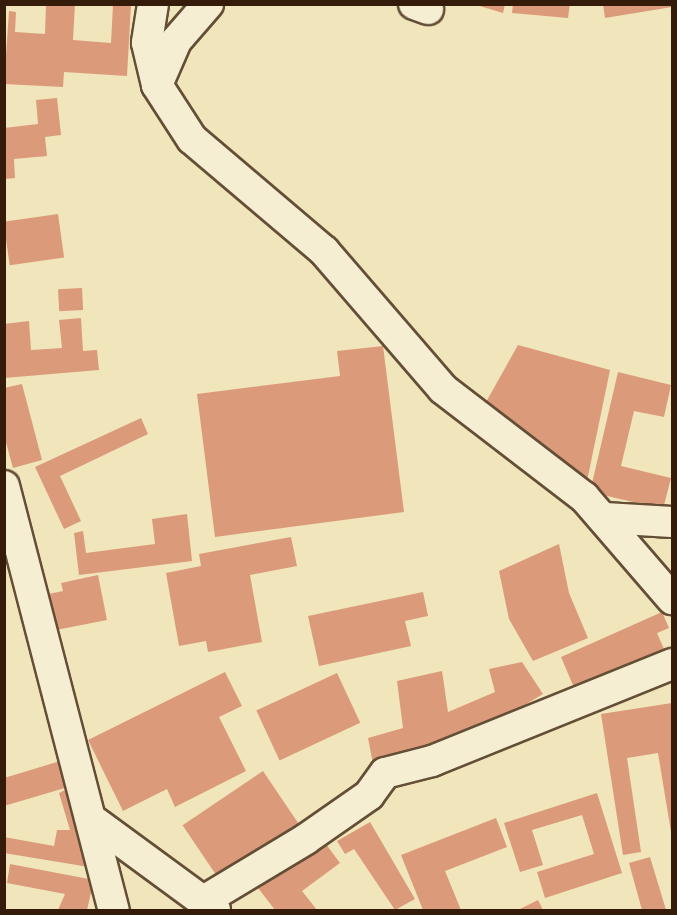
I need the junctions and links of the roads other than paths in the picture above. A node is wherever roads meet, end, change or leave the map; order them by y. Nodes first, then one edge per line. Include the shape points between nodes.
1 (153, 4) edge
2 (208, 4) edge
3 (157, 85) junction
4 (4, 486) edge
5 (605, 518) junction
6 (672, 522) edge
7 (672, 598) edge
8 (672, 664) edge
9 (94, 822) junction
10 (210, 905) edge
11 (114, 910) edge

1 - 3 street via 147,43
2 - 3 street via 176,42
3 - 5 street via 192,139 324,251 443,388
4 - 9 street
5 - 6 street
5 - 7 street
8 - 10 street via 432,762 385,773 369,795
9 - 10 street
9 - 11 street

